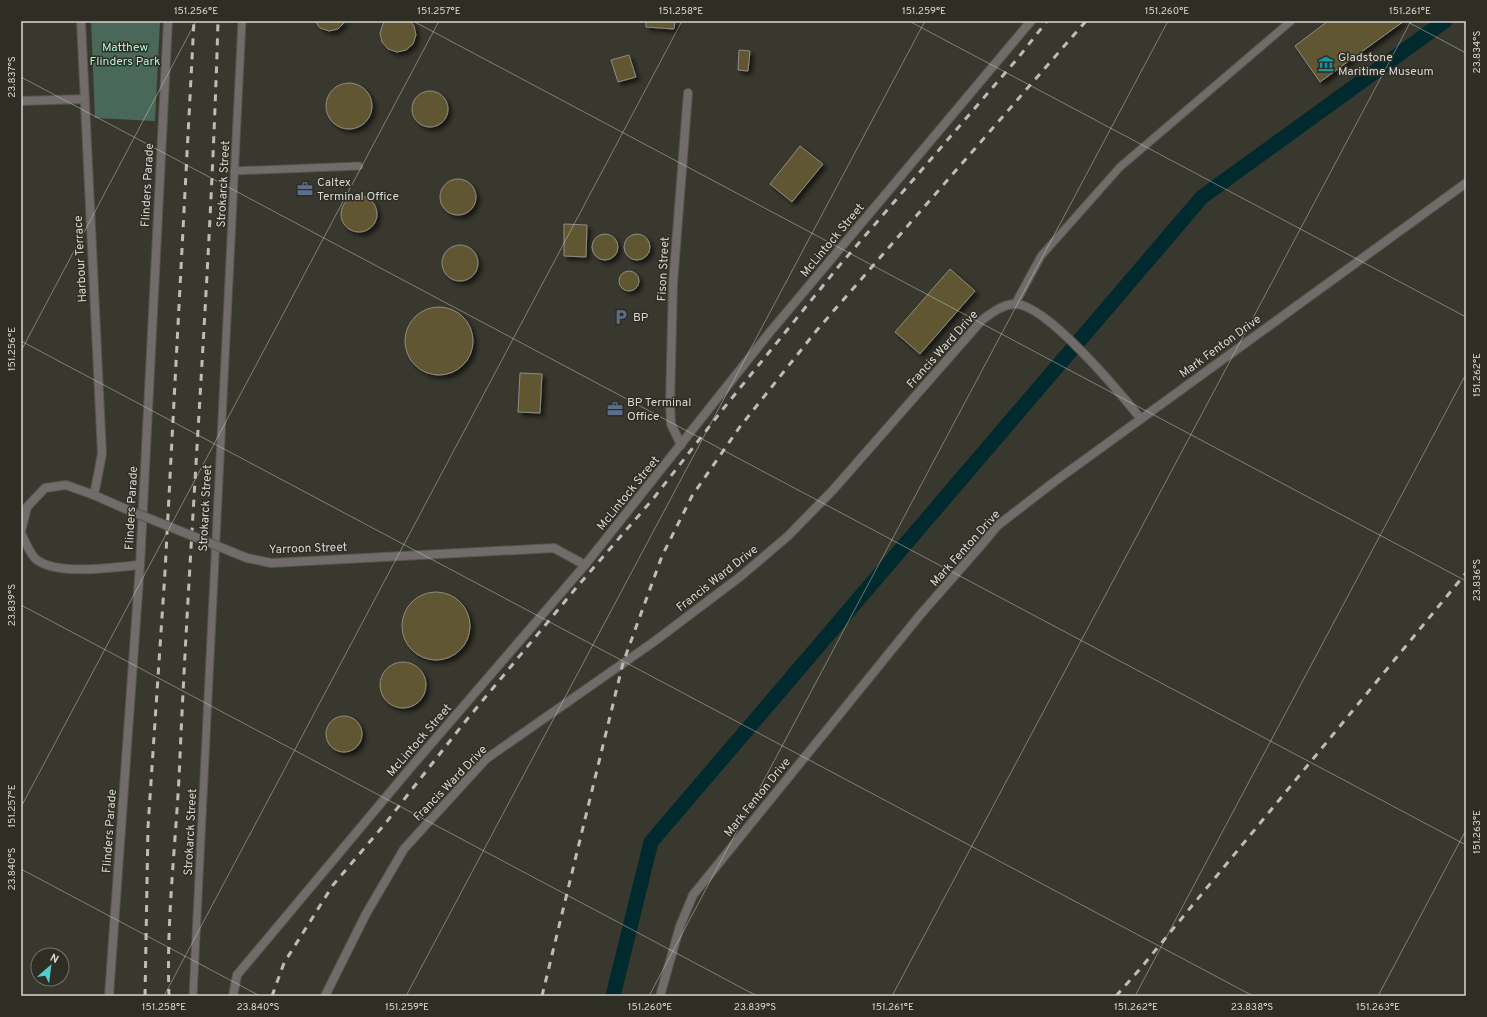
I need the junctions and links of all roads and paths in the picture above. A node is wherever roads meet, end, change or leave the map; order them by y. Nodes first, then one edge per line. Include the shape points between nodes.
1 (80, 21) edge
2 (168, 21) edge
3 (242, 21) edge
4 (1032, 21) edge
5 (1292, 21) edge
6 (688, 93) dead end
7 (84, 99) junction
8 (21, 101) edge
9 (359, 166) dead end
10 (234, 171) junction
11 (1466, 183) edge
12 (1016, 304) junction
13 (1141, 419) junction
14 (681, 445) junction
15 (94, 495) junction
16 (21, 532) edge
17 (140, 565) junction
18 (585, 565) junction
19 (109, 996) edge
20 (193, 996) edge
21 (233, 996) edge
22 (325, 996) edge
23 (660, 996) edge

1 - 7 street, Harbour Terrace
2 - 17 street, Flinders Parade
3 - 10 lane, Strokarck Street
4 - 14 street, McLintock Street via 770,332
5 - 12 lane via 1120,167 1042,256
6 - 14 street, Fison Street via 673,284 670,403 671,424
7 - 8 street
7 - 15 street, Harbour Terrace via 102,454
9 - 10 lane
10 - 20 lane, Strokarck Street
11 - 13 street, Mark Fenton Drive
12 - 13 street via 1031,308 1063,335 1102,372
12 - 22 street, Francis Ward Drive via 996,310 982,320 834,490 788,536 741,576 655,641 486,759 404,848 366,914
13 - 23 street, Mark Fenton Drive via 997,526 920,615 693,895 682,920
14 - 18 street, McLintock Street
15 - 16 street, Yarroon Street via 66,485 45,488 27,507
15 - 18 street, Yarroon Street, bridge via 247,558 271,563 554,548
16 - 17 street, Yarroon Street via 36,559 54,567
17 - 19 street, Flinders Parade
18 - 21 street, McLintock Street via 237,974

